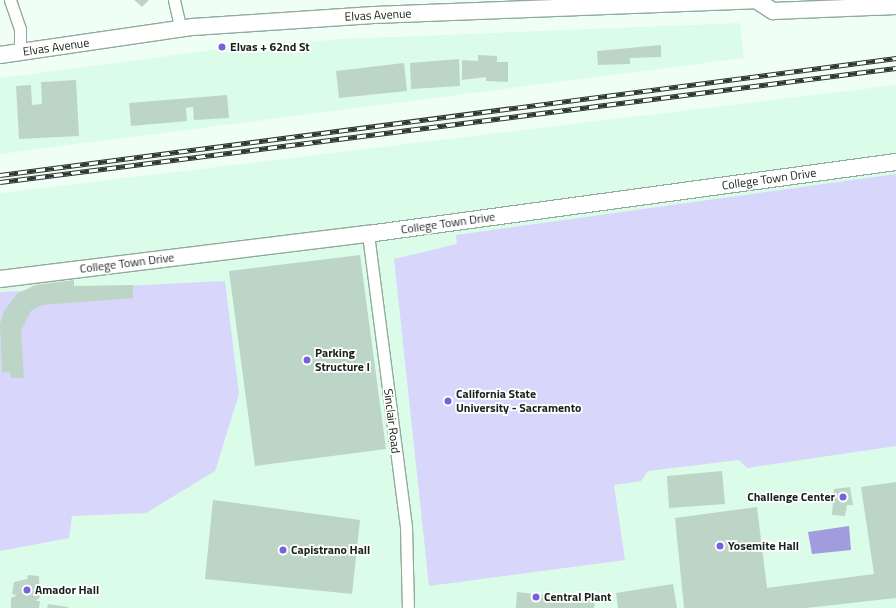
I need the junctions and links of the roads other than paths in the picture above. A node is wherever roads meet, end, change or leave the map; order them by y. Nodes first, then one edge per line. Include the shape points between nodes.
1 (10, 0) edge
2 (174, 0) edge
3 (760, 1) edge
4 (896, 6) edge
5 (181, 30) junction
6 (20, 52) junction
7 (0, 55) edge
8 (896, 162) edge
9 (368, 234) junction
10 (0, 279) edge
11 (408, 608) edge

1 - 6 street via 20,29
2 - 5 street
3 - 4 main road, Elvas Avenue via 773,11
3 - 5 main road, Elvas Avenue via 374,15
5 - 6 main road, Elvas Avenue
6 - 7 main road, Elvas Avenue
8 - 9 main road, College Town Drive
9 - 10 main road, College Town Drive
9 - 11 street, Sinclair Road via 406,527

